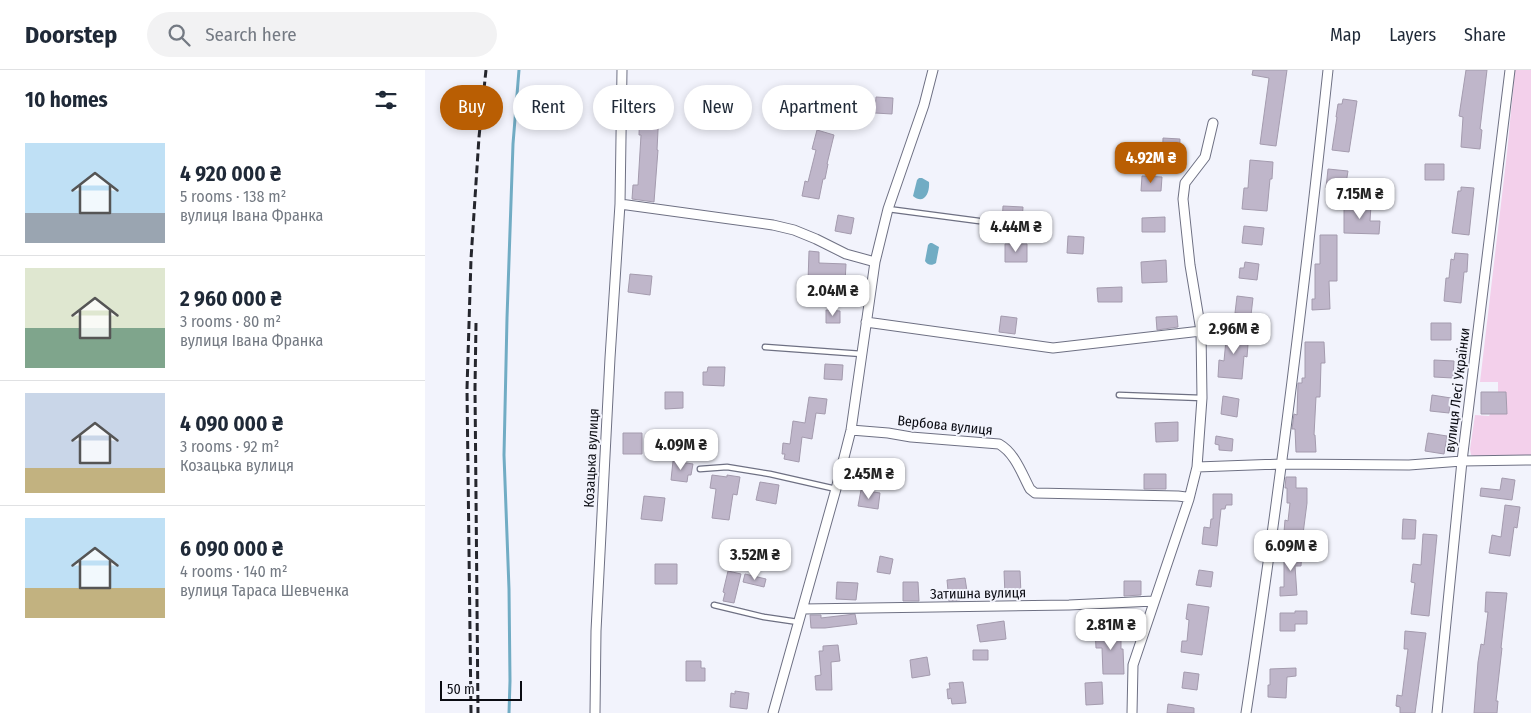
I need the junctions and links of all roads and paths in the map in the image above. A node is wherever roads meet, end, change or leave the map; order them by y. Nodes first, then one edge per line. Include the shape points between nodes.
1 (622, 70) edge
2 (933, 70) edge
3 (1329, 70) edge
4 (1510, 70) edge
5 (1213, 123) dead end
6 (620, 204) junction
7 (889, 208) junction
8 (979, 222) dead end
9 (875, 262) junction
10 (867, 322) junction
11 (1201, 331) junction
12 (765, 347) dead end
13 (862, 354) junction
14 (1119, 395) dead end
15 (1202, 398) junction
16 (851, 430) junction
17 (1531, 460) edge
18 (1462, 461) junction
19 (1281, 464) junction
20 (1197, 467) junction
21 (700, 469) dead end
22 (836, 489) junction
23 (1189, 498) junction
24 (1154, 601) junction
25 (714, 605) dead end
26 (803, 608) junction
27 (798, 622) junction
28 (595, 713) edge
29 (773, 713) edge
30 (1132, 713) edge
31 (1246, 713) edge
32 (1437, 713) edge

1 - 6 street, Козацька вулиця
2 - 7 street
3 - 19 street
4 - 18 street, вулиця Лесі Українки
5 - 11 street via 1205,157 1185,183 1183,199 1189,265
6 - 9 street via 773,225
6 - 28 street, Козацька вулиця via 597,611
7 - 8 lane
7 - 9 street
9 - 10 street
10 - 11 street via 1053,348
10 - 13 street
11 - 15 street
12 - 13 lane
13 - 16 street
14 - 15 lane
15 - 20 street
16 - 22 street
16 - 23 street, Вербова вулиця via 999,444 1011,454 1035,494
17 - 18 street
18 - 19 street via 1409,465
18 - 32 street, вулиця Лесі Українки
19 - 20 street
19 - 31 street
20 - 23 street
21 - 22 lane via 727,467
22 - 26 street
23 - 24 street
24 - 26 street, Затишна вулиця
24 - 30 street via 1133,665
25 - 27 lane
26 - 27 street
27 - 29 street

